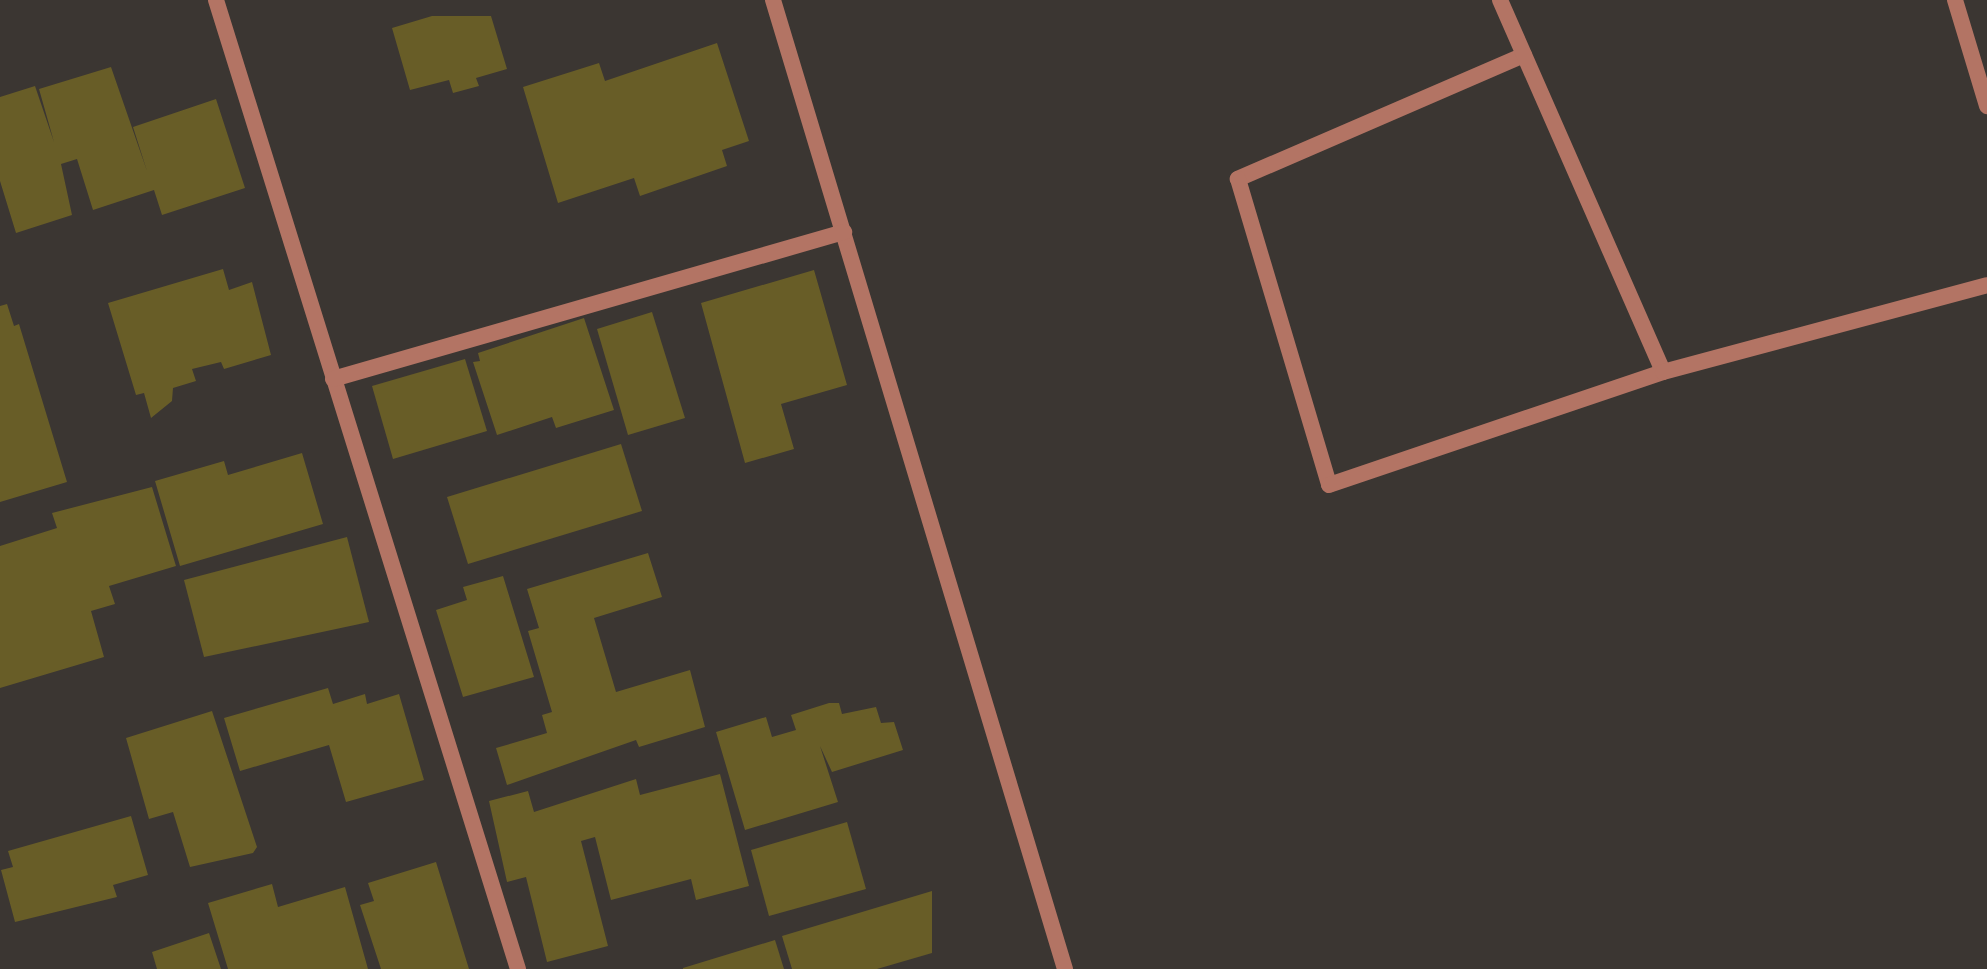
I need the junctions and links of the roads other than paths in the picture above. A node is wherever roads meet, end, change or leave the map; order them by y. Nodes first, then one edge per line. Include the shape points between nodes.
1 (216, 0) edge
2 (773, 0) edge
3 (1500, 0) edge
4 (1955, 0) edge
5 (1524, 55) junction
6 (1987, 106) edge
7 (844, 232) junction
8 (1987, 285) edge
9 (1663, 372) junction
10 (333, 379) junction
11 (518, 969) edge
12 (1065, 969) edge

1 - 10 street
2 - 7 street
3 - 5 street
4 - 6 street
5 - 9 street
5 - 9 street via 1238,179 1329,485
7 - 10 street
7 - 12 street
8 - 9 street
10 - 11 street

